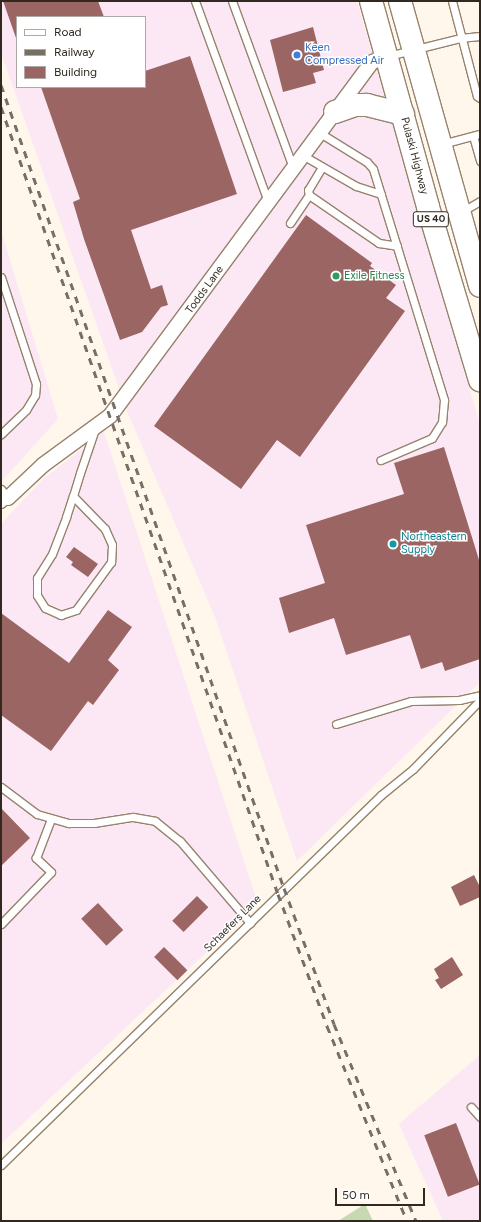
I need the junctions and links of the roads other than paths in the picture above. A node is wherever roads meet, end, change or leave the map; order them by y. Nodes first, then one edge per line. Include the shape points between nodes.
1 (195, 1) edge
2 (232, 1) edge
3 (371, 1) edge
4 (400, 1) edge
5 (452, 1) edge
6 (480, 36) edge
7 (460, 38) junction
8 (413, 50) junction
9 (386, 57) junction
10 (480, 98) edge
11 (335, 112) junction
12 (403, 114) junction
13 (320, 133) junction
14 (476, 135) edge
15 (439, 145) junction
16 (304, 156) junction
17 (480, 161) edge
18 (322, 167) junction
19 (294, 170) junction
20 (381, 194) junction
21 (310, 195) junction
22 (480, 202) edge
23 (269, 204) junction
24 (459, 213) junction
25 (290, 223) dead end
26 (397, 246) junction
27 (1, 278) edge
28 (480, 285) edge
29 (480, 380) edge
30 (96, 425) junction
31 (1, 434) edge
32 (381, 460) dead end
33 (73, 496) junction
34 (3, 497) edge
35 (480, 695) edge
36 (480, 700) edge
37 (336, 724) dead end
38 (1, 787) edge
39 (51, 819) junction
40 (250, 923) junction
41 (1, 924) edge
42 (471, 1107) dead end
43 (480, 1117) edge
44 (1, 1165) edge

1 - 23 lane
2 - 19 lane
3 - 9 highway, Pulaski Highway / US 40
4 - 8 highway, US 40
5 - 7 lane
6 - 7 lane
7 - 8 lane
7 - 10 lane via 477,96
8 - 9 lane
8 - 15 highway, US 40
9 - 11 street, Todds Lane via 372,62
9 - 12 highway, Pulaski Highway / US 40
11 - 12 highway via 367,104
11 - 13 street, Todds Lane
12 - 29 highway, Pulaski Highway / US 40
13 - 16 street, Todds Lane
13 - 20 lane via 367,162 373,169
14 - 15 lane
14 - 17 lane
15 - 24 highway, US 40
16 - 18 lane
16 - 19 street, Todds Lane
18 - 20 lane via 356,186
18 - 21 lane via 308,190
19 - 23 street, Todds Lane
20 - 26 lane
21 - 25 lane
21 - 26 lane via 378,243
22 - 24 lane
23 - 30 street, Todds Lane via 126,396 110,416
24 - 28 highway, US 40
26 - 32 lane via 444,400 444,411 442,422 432,438
27 - 31 lane via 36,384 35,395 26,410
30 - 33 lane
30 - 34 street, Todds Lane
33 - 33 lane via 52,554 37,578 37,595 45,608 61,615 76,610 85,598 110,562 112,545 105,529
35 - 37 lane via 459,700 411,701
36 - 40 lane, Schaefers Lane via 413,769 381,795
38 - 39 lane via 21,804
39 - 40 lane via 69,823 94,823 134,817 155,821 180,841
39 - 41 lane via 36,858 51,872
40 - 44 lane, Schaefers Lane
42 - 43 lane

